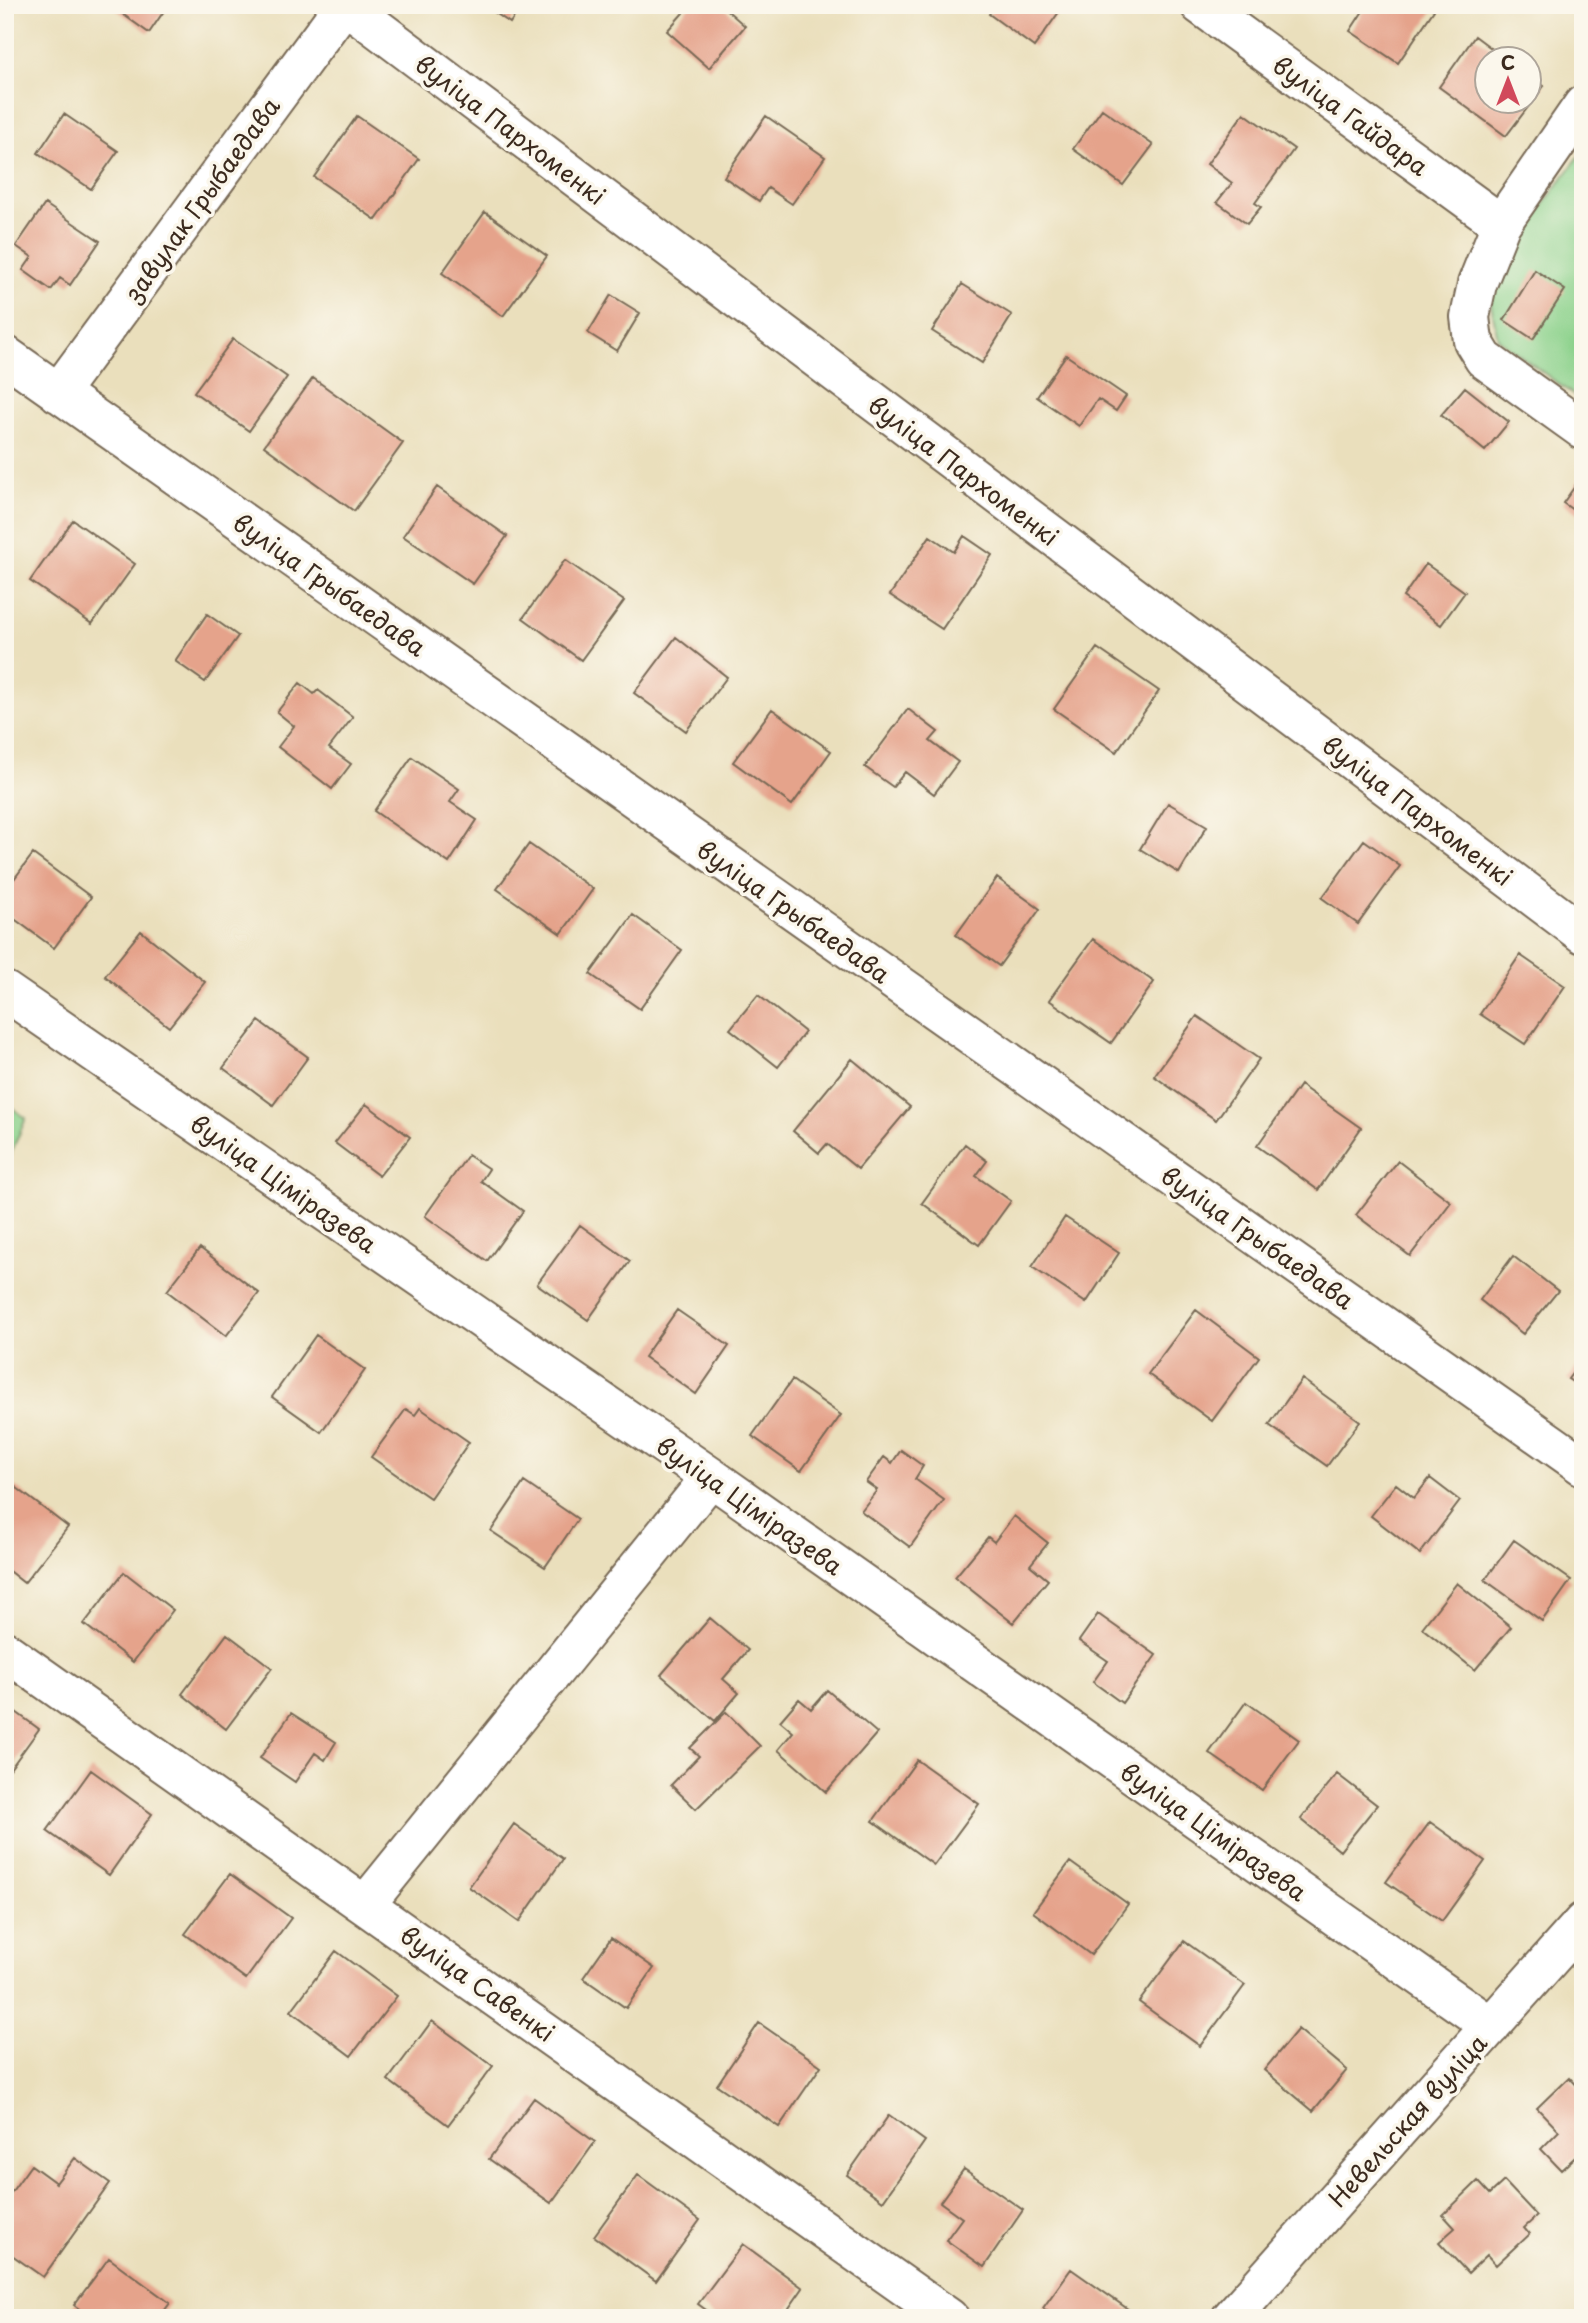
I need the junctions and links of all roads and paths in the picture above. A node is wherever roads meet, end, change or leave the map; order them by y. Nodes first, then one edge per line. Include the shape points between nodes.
1 (345, 5) edge
2 (1200, 5) edge
3 (1583, 105) edge
4 (1502, 224) junction
5 (5, 355) edge
6 (58, 393) junction
7 (1583, 430) edge
8 (1583, 934) edge
9 (5, 991) edge
10 (1583, 1466) edge
11 (711, 1477) junction
12 (5, 1651) edge
13 (366, 1904) junction
14 (1583, 1922) edge
15 (1491, 2026) junction
16 (949, 2318) edge
17 (1231, 2318) edge

1 - 6 street, завулак Грыбаедава
1 - 8 street, вуліца Пархоменкі
2 - 4 street, вуліца Гайдара
3 - 4 street
4 - 7 street via 1477,284 1470,317 1473,341 1484,359
5 - 6 street, вуліца Грыбаедава
6 - 10 street, вуліца Грыбаедава
9 - 11 street, вуліца Ціміразева
11 - 13 street
11 - 15 street, вуліца Ціміразева
12 - 13 street, вуліца Савенкі
13 - 16 street, вуліца Савенкі
14 - 15 street, Невельская вуліца
15 - 17 street, Невельская вуліца

